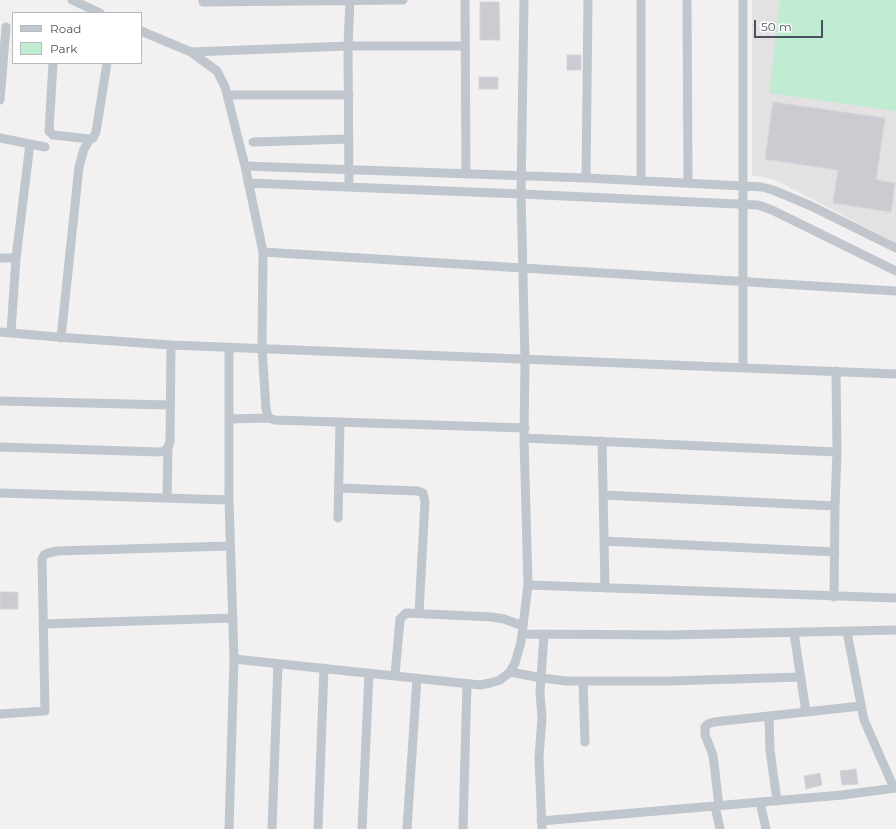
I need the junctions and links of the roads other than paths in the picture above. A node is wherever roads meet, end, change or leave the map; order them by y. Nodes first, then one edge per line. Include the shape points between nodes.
1 (72, 0) edge
2 (350, 0) edge
3 (403, 0) edge
4 (465, 0) edge
5 (524, 0) edge
6 (588, 0) edge
7 (641, 0) edge
8 (687, 0) edge
9 (743, 0) edge
10 (203, 2) dead end
11 (98, 12) edge
12 (6, 27) edge
13 (142, 30) edge
14 (348, 46) junction
15 (465, 46) junction
16 (191, 52) junction
17 (53, 64) edge
18 (106, 64) edge
19 (227, 95) junction
20 (349, 95) junction
21 (0, 100) edge
22 (0, 138) edge
23 (90, 139) junction
24 (348, 139) junction
25 (253, 142) dead end
26 (30, 144) junction
27 (45, 147) dead end
28 (245, 166) junction
29 (349, 170) junction
30 (466, 174) junction
31 (522, 176) junction
32 (586, 178) junction
33 (641, 181) junction
34 (248, 183) junction
35 (688, 183) junction
36 (743, 185) junction
37 (348, 187) junction
38 (521, 194) junction
39 (742, 204) junction
40 (896, 248) edge
41 (262, 252) junction
42 (0, 258) edge
43 (16, 258) junction
44 (522, 268) junction
45 (896, 271) edge
46 (743, 281) junction
47 (896, 291) edge
48 (0, 332) edge
49 (11, 332) junction
50 (59, 338) junction
51 (171, 345) junction
52 (229, 346) junction
53 (262, 347) junction
54 (525, 358) junction
55 (742, 368) junction
56 (836, 371) junction
57 (896, 374) edge
58 (0, 401) edge
59 (170, 405) junction
60 (229, 418) junction
61 (269, 418) junction
62 (340, 422) junction
63 (525, 428) junction
64 (524, 438) junction
65 (602, 441) junction
66 (0, 447) edge
67 (168, 447) junction
68 (837, 452) junction
69 (338, 488) junction
70 (0, 493) edge
71 (603, 495) junction
72 (167, 498) junction
73 (229, 500) junction
74 (835, 506) junction
75 (338, 518) dead end
76 (604, 541) junction
77 (230, 546) junction
78 (835, 552) junction
79 (528, 585) junction
80 (605, 588) junction
81 (834, 597) junction
82 (896, 598) edge
83 (419, 613) junction
84 (232, 618) junction
85 (44, 624) junction
86 (522, 630) junction
87 (896, 630) edge
88 (847, 632) junction
89 (794, 633) junction
90 (544, 634) junction
91 (234, 659) junction
92 (278, 664) junction
93 (324, 668) junction
94 (510, 672) junction
95 (369, 673) junction
96 (395, 675) junction
97 (801, 677) junction
98 (417, 678) junction
99 (542, 678) junction
100 (583, 681) junction
101 (467, 684) junction
102 (861, 706) junction
103 (806, 712) junction
104 (0, 714) edge
105 (769, 717) junction
106 (585, 742) dead end
107 (895, 788) edge
108 (777, 801) junction
109 (760, 802) junction
110 (717, 806) junction
111 (542, 825) edge
112 (229, 829) edge
113 (272, 829) edge
114 (318, 829) edge
115 (362, 829) edge
116 (407, 829) edge
117 (463, 829) edge
118 (720, 829) edge
119 (766, 829) edge

1 - 11 street
2 - 3 street
2 - 10 street
2 - 14 street
4 - 15 street
5 - 31 street
6 - 32 street
7 - 33 street
8 - 35 street
9 - 36 street
12 - 21 street
13 - 16 street
14 - 15 street
14 - 16 street
14 - 20 street
15 - 30 street
16 - 19 street via 217,71
17 - 23 street via 49,131 53,134
18 - 23 street via 96,132
19 - 20 street
19 - 28 street
20 - 24 street
22 - 26 street
23 - 50 street via 79,167
24 - 25 street
24 - 29 street
26 - 27 street
26 - 43 street
28 - 29 street
28 - 34 street
29 - 30 street
29 - 37 street
30 - 31 street
31 - 32 street
31 - 38 street
32 - 33 street
33 - 35 street
34 - 37 street
34 - 41 street
35 - 36 street
36 - 39 street
36 - 40 street via 773,190
37 - 38 street
38 - 39 street
38 - 44 street
39 - 45 street via 758,205 772,210
39 - 46 street
41 - 44 street
41 - 53 street
42 - 43 street
43 - 49 street
44 - 46 street
44 - 54 street
46 - 47 street
46 - 55 street
48 - 49 street
49 - 50 street
50 - 51 street
51 - 52 street
51 - 59 street
52 - 53 street
52 - 60 street
53 - 54 street
53 - 61 street via 266,414
54 - 55 street
54 - 63 street
55 - 56 street
56 - 57 street
56 - 68 street
58 - 59 street
59 - 67 street
60 - 61 street
60 - 73 street
61 - 62 street
62 - 63 street
62 - 69 street
63 - 64 street
64 - 65 street
64 - 79 street
65 - 68 street
65 - 71 street
66 - 67 street via 160,452
67 - 72 street
68 - 74 street
69 - 75 street
69 - 83 street via 423,493 425,501
70 - 72 street
71 - 74 street
71 - 76 street
72 - 73 street
73 - 77 street
74 - 78 street
76 - 78 street
76 - 80 street
77 - 84 street
77 - 85 street via 48,553 42,559
78 - 81 street
79 - 80 street
79 - 86 street
80 - 81 street
81 - 82 street
83 - 86 street via 492,616 504,619
83 - 96 street via 406,613 400,619
84 - 85 street
84 - 91 street
85 - 104 street via 45,710
86 - 90 street
86 - 94 street via 515,663
87 - 88 street
88 - 89 street
88 - 102 street
89 - 90 street
89 - 97 street
90 - 99 street
91 - 92 street
91 - 112 street
92 - 93 street
92 - 113 street
93 - 95 street
93 - 114 street
94 - 99 street
94 - 101 street via 490,684
95 - 96 street
95 - 115 street
96 - 98 street
97 - 100 street
97 - 103 street
98 - 101 street
98 - 116 street
99 - 100 street
99 - 111 street via 539,758
100 - 106 street
101 - 117 street
102 - 103 street
102 - 107 street via 864,720
103 - 105 street
105 - 108 street via 770,750
105 - 110 street via 714,722 705,727 706,741 713,755
107 - 108 street
108 - 109 street
109 - 110 street
109 - 119 street
110 - 111 street
110 - 118 street

